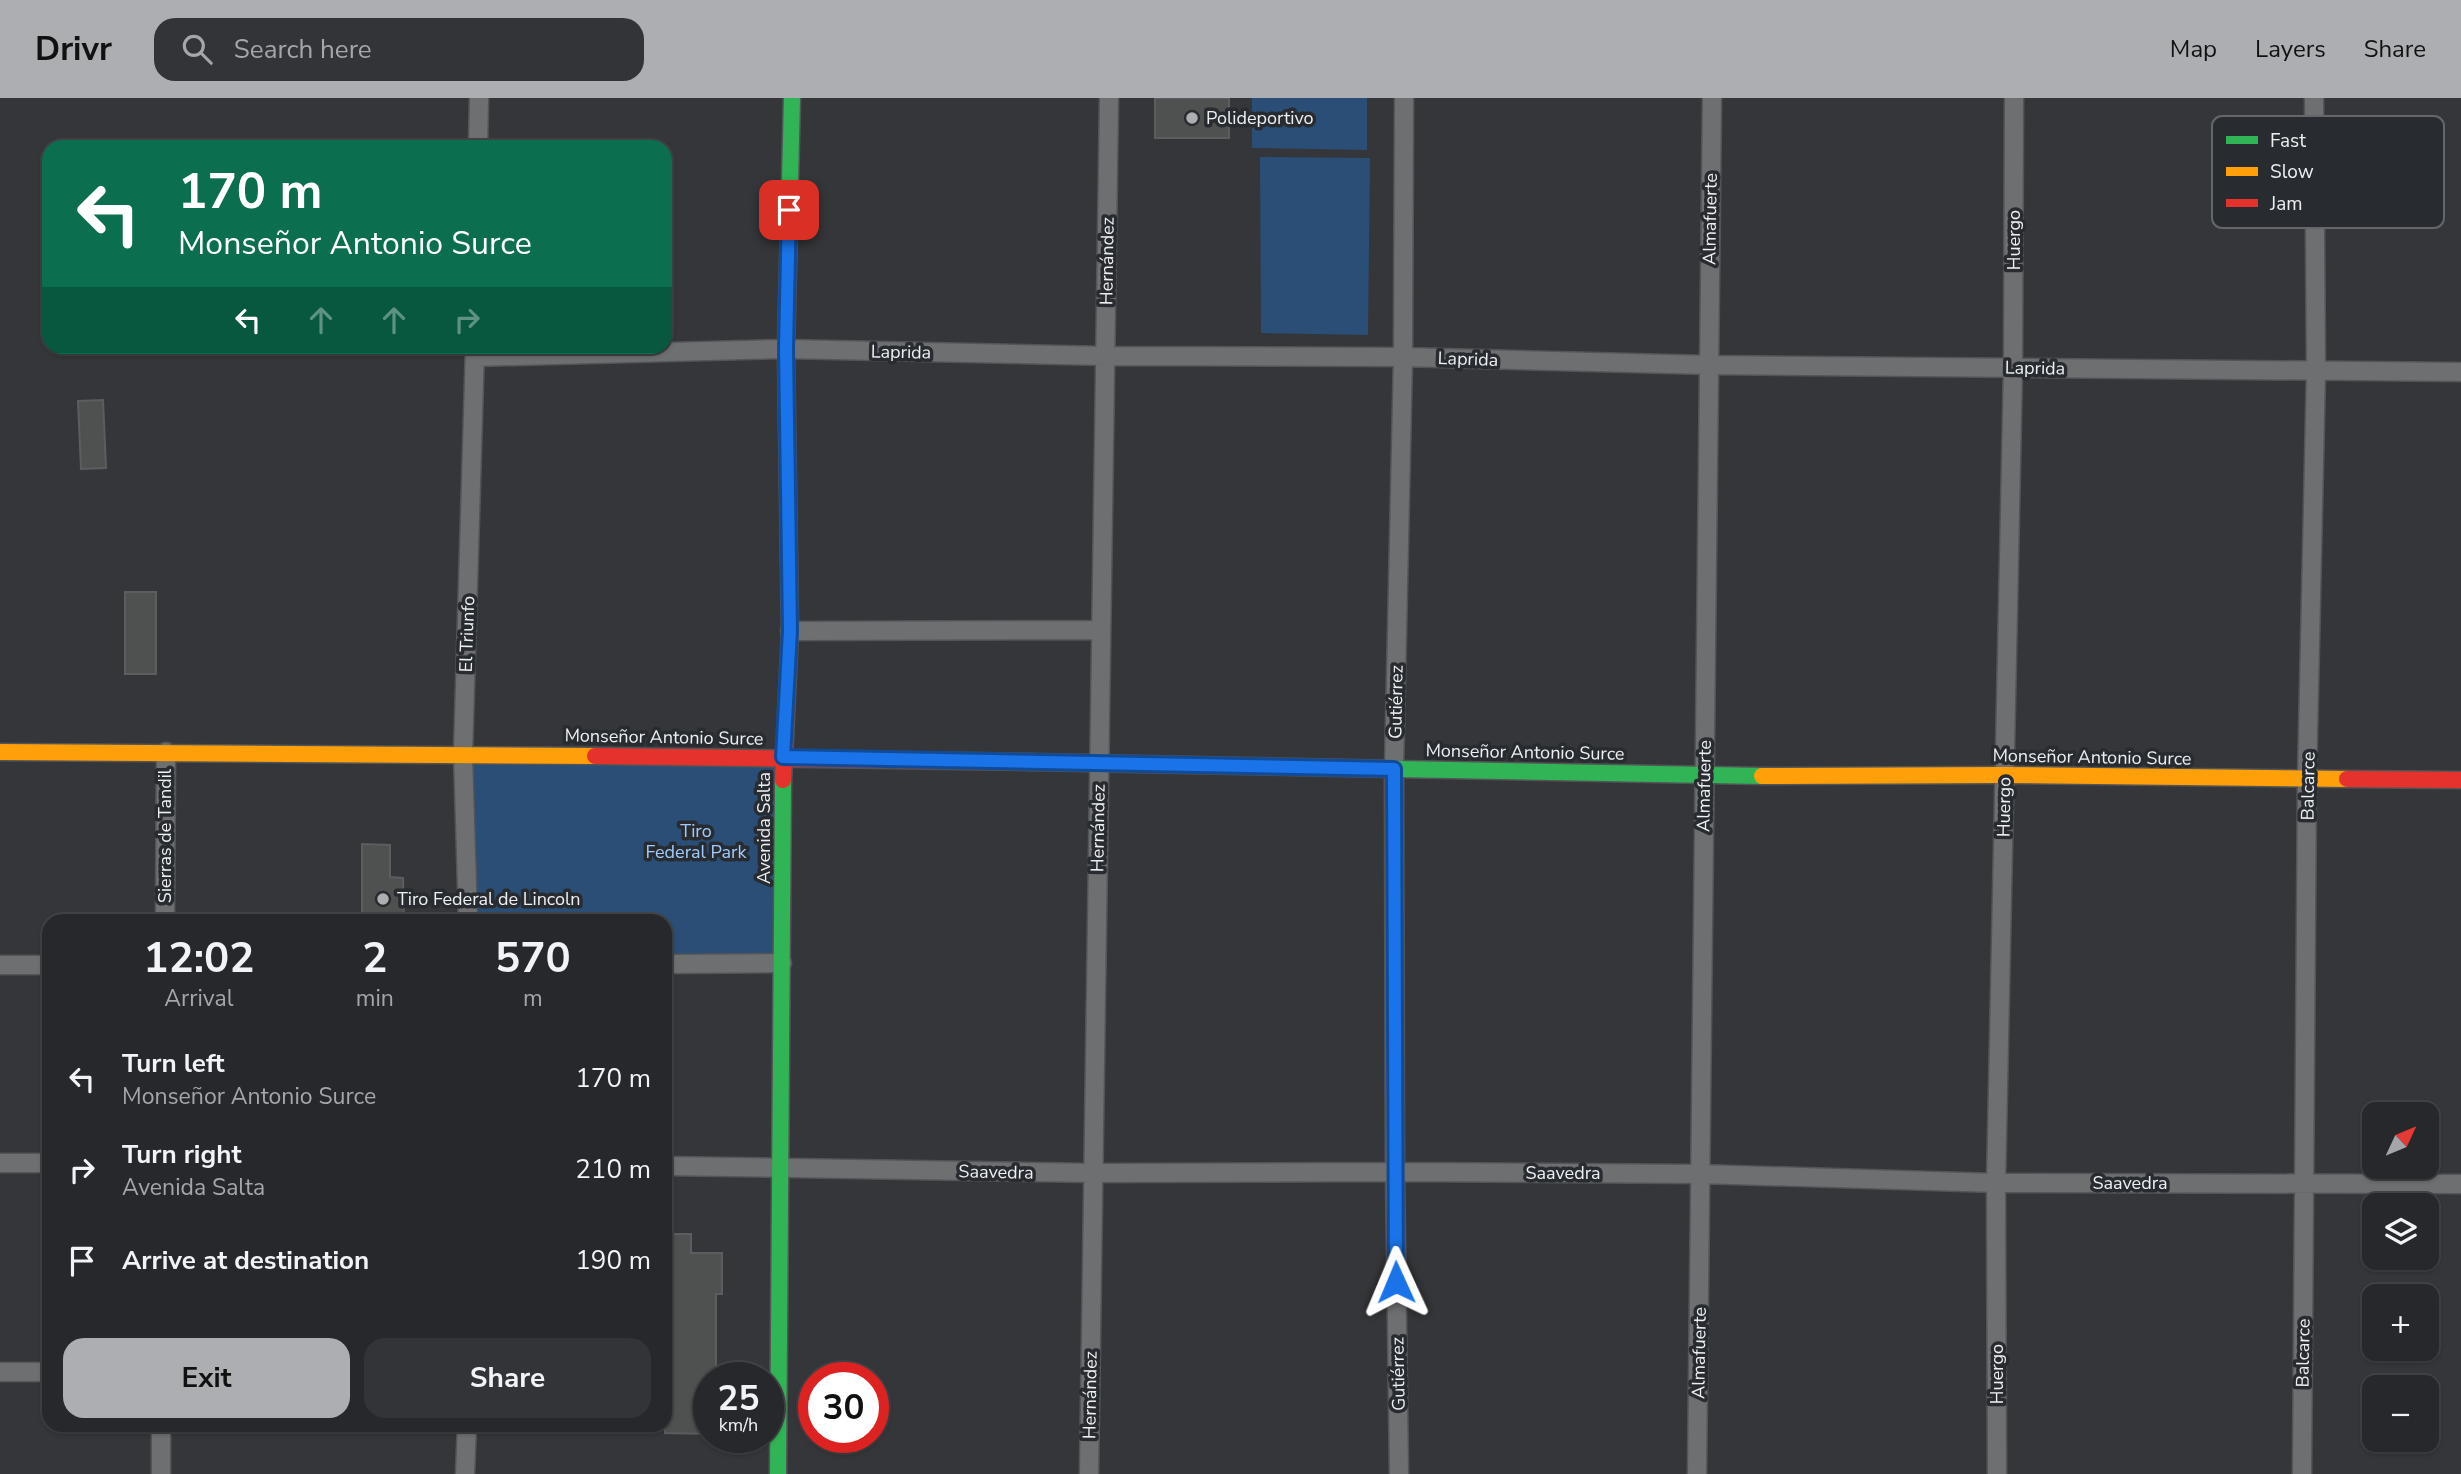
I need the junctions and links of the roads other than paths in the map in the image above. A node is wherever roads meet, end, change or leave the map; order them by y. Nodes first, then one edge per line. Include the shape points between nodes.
1 (478, 98) edge
2 (792, 98) edge
3 (1109, 98) edge
4 (1404, 98) edge
5 (1712, 98) edge
6 (2014, 98) edge
7 (2314, 98) edge
8 (2314, 116) edge
9 (478, 140) edge
10 (2315, 228) edge
11 (786, 349) junction
12 (672, 350) edge
13 (475, 354) edge
14 (1106, 356) junction
15 (1403, 357) junction
16 (1709, 365) junction
17 (2013, 367) junction
18 (2316, 370) junction
19 (2461, 372) edge
20 (790, 631) junction
21 (1101, 631) junction
22 (0, 752) edge
23 (166, 752) junction
24 (463, 754) junction
25 (783, 757) junction
26 (1099, 764) junction
27 (1394, 769) junction
28 (2004, 775) junction
29 (1704, 776) junction
30 (2307, 779) junction
31 (2461, 780) edge
32 (165, 914) edge
33 (468, 914) edge
34 (782, 963) junction
35 (672, 964) edge
36 (0, 965) edge
37 (42, 965) edge
38 (0, 1163) edge
39 (42, 1163) edge
40 (672, 1166) edge
41 (780, 1169) junction
42 (1395, 1172) junction
43 (1093, 1173) junction
44 (1701, 1174) junction
45 (2305, 1182) junction
46 (1996, 1183) junction
47 (2461, 1184) edge
48 (0, 1371) edge
49 (42, 1372) edge
50 (161, 1432) edge
51 (467, 1432) edge
52 (161, 1474) edge
53 (465, 1474) edge
54 (778, 1474) edge
55 (1089, 1474) edge
56 (1399, 1474) edge
57 (1697, 1474) edge
58 (1997, 1474) edge
59 (2302, 1474) edge

1 - 9 street
2 - 11 street, Avenida Salta
3 - 14 street, Hernández
4 - 15 street, Gutiérrez
5 - 16 street, Almafuerte
6 - 17 street, Huergo
7 - 8 street, Balcarce
10 - 18 street, Balcarce
11 - 12 street, Laprida
11 - 14 street, Laprida
11 - 20 street, Avenida Salta
13 - 24 street, El Triunfo
14 - 15 street, Laprida
14 - 21 street, Hernández
15 - 16 street, Laprida
15 - 27 street, Gutiérrez
16 - 17 street, Laprida
16 - 29 street, Almafuerte
17 - 18 street, Laprida
17 - 28 street, Huergo
18 - 19 street, Laprida
18 - 30 street, Balcarce
20 - 21 street
20 - 25 street, Avenida Salta
21 - 26 street, Hernández
22 - 23 street, Monseñor Antonio Surce
23 - 24 street, Monseñor Antonio Surce
23 - 32 street, Sierras de Tandil
24 - 25 street, Monseñor Antonio Surce
24 - 33 street, El Triunfo
25 - 26 street, Monseñor Antonio Surce
25 - 34 street, Avenida Salta
26 - 27 street, Monseñor Antonio Surce
26 - 43 street, Hernández
27 - 29 street, Monseñor Antonio Surce
27 - 42 street, Gutiérrez
28 - 29 street, Monseñor Antonio Surce
28 - 30 street, Monseñor Antonio Surce
28 - 46 street, Huergo
29 - 44 street, Almafuerte
30 - 31 street, Monseñor Antonio Surce
30 - 45 street, Balcarce
34 - 35 street
34 - 41 street, Avenida Salta
36 - 37 street
38 - 39 street
40 - 41 street, Saavedra
41 - 43 street, Saavedra
41 - 54 street, Avenida Salta
42 - 43 street, Saavedra
42 - 44 street, Saavedra
42 - 56 street, Gutiérrez
43 - 55 street, Hernández
44 - 46 street, Saavedra
44 - 57 street, Almafuerte
45 - 46 street, Saavedra
45 - 47 street, Saavedra
45 - 59 street, Balcarce
46 - 58 street, Huergo
48 - 49 street
50 - 52 street
51 - 53 street

